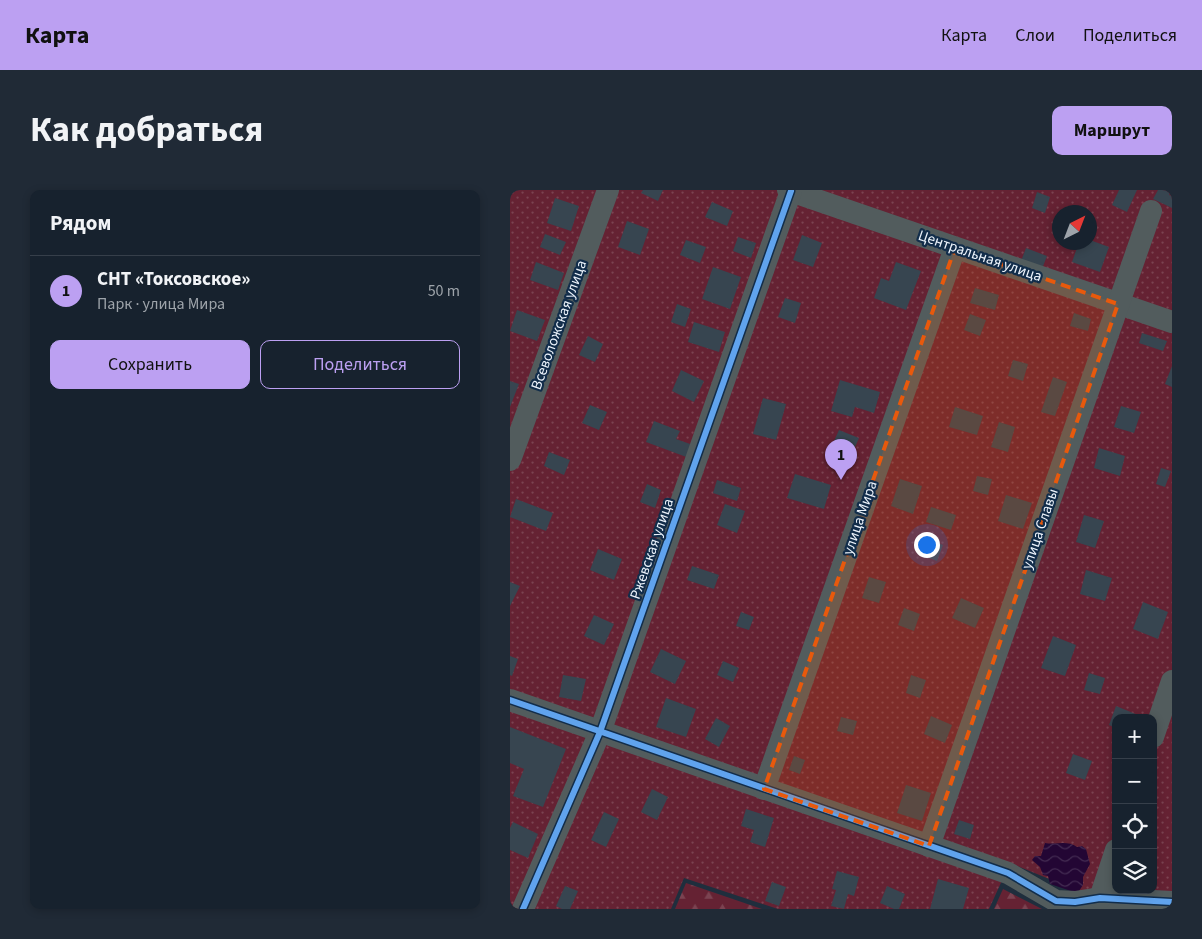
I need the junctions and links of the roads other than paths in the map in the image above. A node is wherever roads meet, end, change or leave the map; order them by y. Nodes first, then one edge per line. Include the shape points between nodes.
1 (608, 190) edge
2 (790, 191) edge
3 (1151, 212) dead end
4 (955, 248) junction
5 (1118, 304) junction
6 (1172, 322) edge
7 (510, 460) edge
8 (1172, 681) edge
9 (510, 700) edge
10 (1157, 725) edge
11 (600, 732) junction
12 (764, 788) junction
13 (929, 846) junction
14 (1112, 862) edge
15 (1100, 898) junction
16 (1172, 902) edge
17 (523, 909) edge

1 - 7 street, Всеволожская улица
2 - 4 street, Центральная улица
2 - 11 street, Ржевская улица
3 - 5 street, улица Славы
4 - 5 street, Центральная улица
4 - 12 street, улица Мира
5 - 6 street, Центральная улица
5 - 13 street, улица Славы
8 - 10 street
9 - 11 street
11 - 12 street
11 - 17 street, Ржевская улица
12 - 13 street
13 - 15 street via 1008,873 1056,901
14 - 15 street
15 - 16 street

